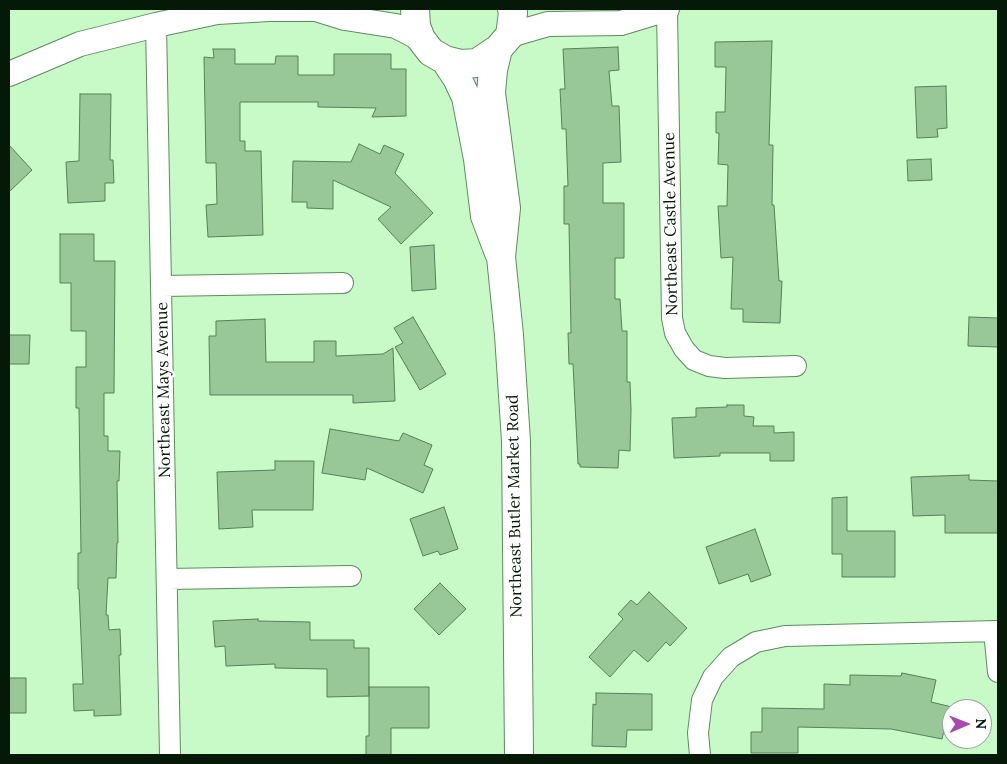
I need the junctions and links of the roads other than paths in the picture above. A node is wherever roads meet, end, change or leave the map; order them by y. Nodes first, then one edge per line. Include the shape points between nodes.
1 (316, 9) edge
2 (416, 9) edge
3 (666, 9) edge
4 (679, 9) edge
5 (156, 25) junction
6 (507, 31) edge
7 (421, 39) junction
8 (445, 60) junction
9 (9, 74) edge
10 (501, 257) junction
11 (343, 283) dead end
12 (162, 286) junction
13 (796, 366) dead end
14 (351, 576) dead end
15 (167, 579) junction
16 (996, 631) edge
17 (998, 672) edge
18 (170, 755) edge
19 (519, 755) edge
20 (700, 755) edge

1 - 5 street via 217,12
1 - 7 street via 346,18 396,26
2 - 7 main road via 416,26
3 - 4 street
3 - 6 street via 621,22 548,24
3 - 13 street, Northeast Castle Avenue via 672,318 675,334 694,360 709,366
5 - 9 street via 80,44
5 - 12 street, Northeast Mays Avenue
6 - 8 main road via 477,62 461,64
6 - 10 main road, Northeast Butler Market Road via 493,70 490,93 506,208
7 - 8 main road via 431,52
8 - 10 main road, Northeast Butler Market Road via 466,97 485,216
10 - 19 main road, Northeast Butler Market Road via 516,441
11 - 12 street
12 - 15 street, Northeast Mays Avenue
14 - 15 street
15 - 18 street, Northeast Mays Avenue
16 - 17 street
16 - 20 street via 785,636 756,642 731,657 713,677 702,700 698,733

